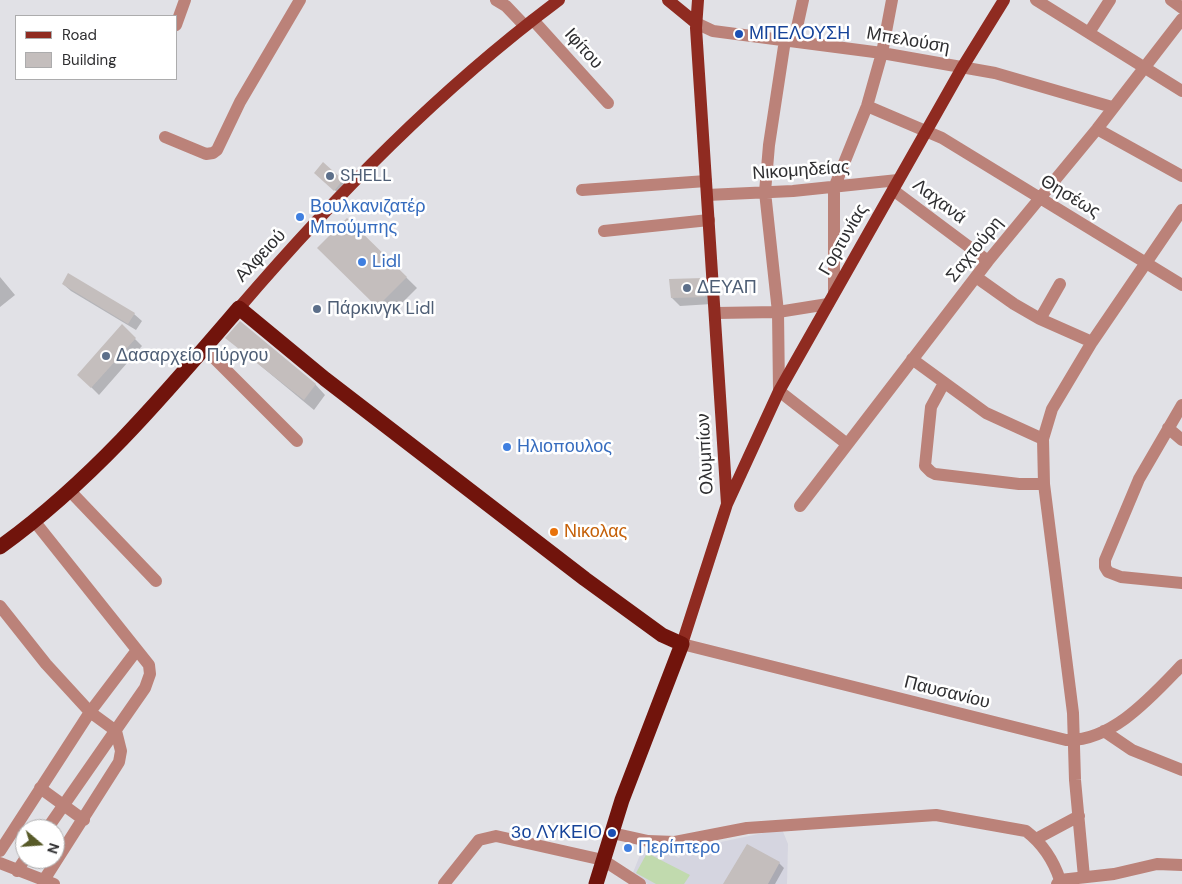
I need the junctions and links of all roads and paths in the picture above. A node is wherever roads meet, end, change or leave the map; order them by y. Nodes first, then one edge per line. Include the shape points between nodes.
1 (185, 0) edge
2 (300, 0) edge
3 (496, 0) edge
4 (559, 0) edge
5 (668, 0) edge
6 (698, 0) edge
7 (803, 0) edge
8 (892, 0) edge
9 (1004, 0) edge
10 (1036, 0) edge
11 (1110, 0) edge
12 (1171, 0) edge
13 (1182, 8) edge
14 (178, 19) edge
15 (1182, 20) edge
16 (529, 23) junction
17 (696, 23) junction
18 (1090, 31) junction
19 (790, 40) junction
20 (882, 53) junction
21 (962, 68) junction
22 (1145, 68) junction
23 (1182, 91) edge
24 (608, 103) dead end
25 (867, 106) junction
26 (1112, 107) junction
27 (1097, 129) junction
28 (927, 131) junction
29 (165, 137) dead end
30 (1182, 176) edge
31 (706, 180) junction
32 (895, 185) junction
33 (834, 188) junction
34 (582, 190) dead end
35 (766, 192) junction
36 (708, 195) junction
37 (1039, 199) junction
38 (1182, 210) edge
39 (709, 220) junction
40 (604, 231) dead end
41 (988, 261) junction
42 (1147, 264) junction
43 (976, 277) junction
44 (1060, 284) dead end
45 (1182, 285) edge
46 (834, 292) junction
47 (828, 304) junction
48 (239, 308) junction
49 (778, 312) junction
50 (716, 314) junction
51 (1040, 318) junction
52 (1092, 342) junction
53 (204, 348) junction
54 (912, 359) junction
55 (944, 383) junction
56 (779, 391) junction
57 (1182, 405) edge
58 (1168, 428) junction
59 (1043, 439) junction
60 (1182, 440) edge
61 (297, 441) dead end
62 (847, 444) junction
63 (1044, 484) junction
64 (70, 491) junction
65 (727, 504) junction
66 (800, 506) dead end
67 (35, 522) junction
68 (0, 547) edge
69 (156, 581) dead end
70 (1182, 583) edge
71 (0, 606) edge
72 (682, 644) junction
73 (137, 650) junction
74 (1182, 665) edge
75 (90, 712) junction
76 (116, 731) junction
77 (1104, 731) junction
78 (1076, 741) junction
79 (1182, 770) edge
80 (40, 788) junction
81 (64, 805) junction
82 (1079, 816) junction
83 (54, 819) edge
84 (84, 820) junction
85 (612, 833) junction
86 (1036, 839) junction
87 (0, 851) edge
88 (603, 860) junction
89 (0, 863) edge
90 (1182, 865) edge
91 (17, 871) joint
92 (1084, 877) junction
93 (49, 882) edge
94 (1058, 882) edge
95 (444, 884) edge
96 (596, 884) edge
97 (640, 884) edge

1 - 14 street
2 - 29 street via 240,102 217,150 206,154
3 - 16 street, Ιφίτου
4 - 16 main road, Αλφειού
5 - 17 main road
6 - 17 main road, Ολυμπίων
7 - 19 street
8 - 20 street
9 - 21 main road, Γορτυνίας
10 - 18 street
11 - 18 street
12 - 13 street
15 - 22 street, Σαχτούρη
16 - 24 street, Ιφίτου
16 - 48 main road, Αλφειού via 476,65 416,120
17 - 19 street, Μπελούση via 713,31
17 - 31 main road, Ολυμπίων
18 - 22 street
19 - 20 street, Μπελούση
19 - 35 street via 769,145
20 - 21 street, Μπελούση
20 - 25 street
21 - 26 street, Μπελούση via 996,73
21 - 28 main road, Γορτυνίας
22 - 23 street
22 - 26 street, Σαχτούρη
25 - 28 street, Θησέως
25 - 33 street
26 - 27 street, Σαχτούρη
27 - 30 street
27 - 37 street, Σαχτούρη
28 - 32 main road, Γορτυνίας
28 - 37 street, Θησέως
31 - 34 street
31 - 36 main road, Ολυμπίων
32 - 33 street, Νικομηδείας
32 - 41 street, Λαχανά
32 - 46 main road, Γορτυνίας
33 - 35 street, Νικομηδείας
33 - 46 street
35 - 36 street, Νικομηδείας
35 - 49 street
36 - 39 main road, Ολυμπίων
37 - 41 street, Σαχτούρη
37 - 42 street, Θησέως
38 - 42 street
39 - 40 street
39 - 50 main road, Ολυμπίων
41 - 43 street, Σαχτούρη
42 - 45 street, Θησέως
42 - 52 street
43 - 51 street
43 - 54 street, Σαχτούρη
44 - 51 street
46 - 47 main road, Γορτυνίας
47 - 49 street
47 - 56 main road, Γορτυνίας
48 - 53 highway, Αλφειού
48 - 72 highway via 324,379 545,549 662,635
49 - 50 street
49 - 56 street
50 - 65 main road, Ολυμπίων
51 - 52 street
52 - 59 street via 1052,409
53 - 61 street
53 - 64 highway, Αλφειού
54 - 55 street
54 - 62 street, Σαχτούρη
55 - 59 street via 986,413
55 - 63 street via 931,407 927,470 935,474
56 - 62 street
56 - 65 main road, Γορτυνίας
57 - 58 street
58 - 60 street
58 - 70 street via 1139,479 1108,549 1105,567 1108,572 1121,577
59 - 63 street
62 - 66 street, Σαχτούρη
63 - 78 street
64 - 67 highway, Αλφειού
64 - 69 street
65 - 72 main road, Ολυμπίων
67 - 68 highway, Αλφειού
67 - 73 street
71 - 75 street
72 - 78 street, Παυσανίου via 1049,738
72 - 85 highway, Ολυμπίων
73 - 75 street
73 - 76 street via 149,665 149,681
74 - 77 street, Παυσανίου via 1142,703
75 - 76 street
75 - 80 street
76 - 81 street
76 - 84 street via 121,751 119,762
77 - 78 street, Παυσανίου
77 - 79 street via 1132,750
78 - 82 street via 1075,780
80 - 81 street
80 - 87 street
81 - 83 street
81 - 84 street
82 - 86 street
82 - 92 street
84 - 93 street
85 - 86 street via 648,841 675,842 747,828 936,815 1016,828
85 - 88 highway, Ολυμπίων
86 - 94 street via 1053,860
88 - 95 street via 496,836 486,837 472,846
88 - 96 highway, Ολυμπίων
88 - 97 street
89 - 91 street
90 - 92 street via 1158,864
91 - 93 street
92 - 94 street

